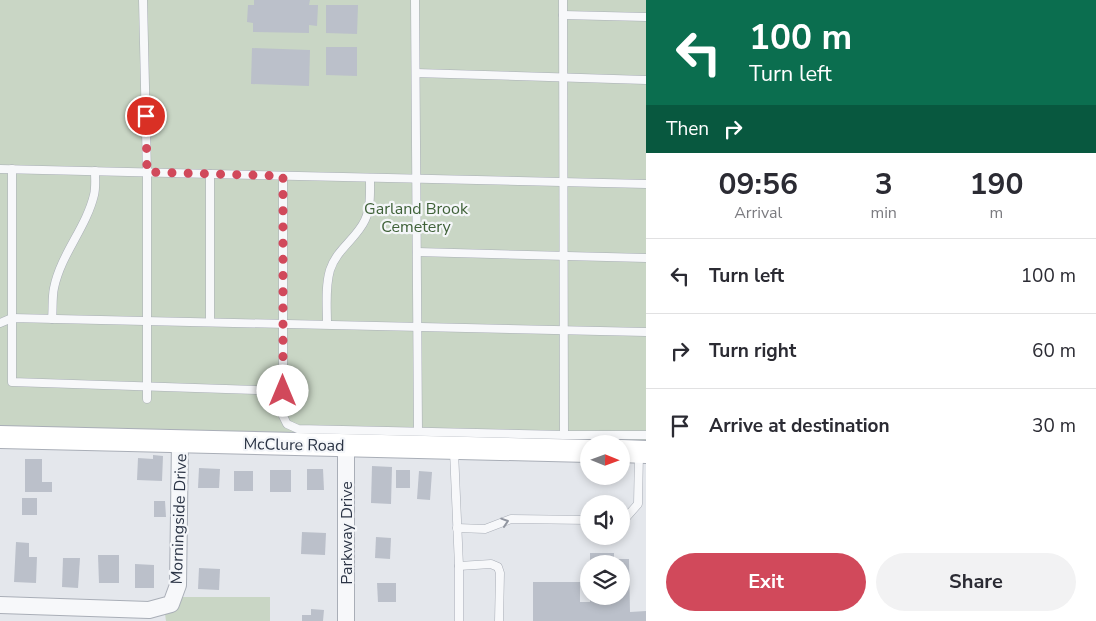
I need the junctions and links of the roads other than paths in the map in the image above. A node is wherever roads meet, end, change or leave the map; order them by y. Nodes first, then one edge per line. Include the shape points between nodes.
1 (143, 0) edge
2 (416, 0) edge
3 (563, 0) edge
4 (563, 15) junction
5 (646, 17) edge
6 (416, 73) junction
7 (563, 78) junction
8 (646, 80) edge
9 (0, 169) edge
10 (12, 169) junction
11 (95, 171) junction
12 (147, 172) junction
13 (210, 174) junction
14 (283, 176) junction
15 (370, 178) junction
16 (416, 179) junction
17 (564, 182) junction
18 (646, 184) edge
19 (417, 252) junction
20 (564, 256) junction
21 (646, 258) edge
22 (12, 318) junction
23 (52, 319) junction
24 (146, 321) junction
25 (210, 322) junction
26 (0, 323) edge
27 (283, 323) junction
28 (327, 324) junction
29 (417, 326) junction
30 (564, 330) junction
31 (646, 332) edge
32 (146, 386) junction
33 (283, 391) junction
34 (146, 399) dead end
35 (418, 432) junction
36 (564, 435) junction
37 (0, 437) edge
38 (180, 441) junction
39 (346, 445) junction
40 (454, 448) junction
41 (638, 448) edge
42 (580, 451) edge
43 (630, 513) edge
44 (580, 520) edge
45 (457, 528) junction
46 (459, 566) junction
47 (0, 605) edge
48 (346, 621) edge
49 (458, 621) edge
50 (499, 621) edge

1 - 12 lane
2 - 6 lane
3 - 4 lane
4 - 5 lane
4 - 7 lane
6 - 7 lane
6 - 16 lane
7 - 8 lane
7 - 17 lane
9 - 10 lane
10 - 11 lane
10 - 22 lane
11 - 12 lane
11 - 23 lane via 94,193 88,212 53,289
12 - 13 lane
12 - 24 lane
13 - 14 lane
13 - 25 lane
14 - 15 lane
14 - 27 lane
15 - 16 lane
15 - 28 lane via 369,210 364,222 330,269
16 - 17 lane
16 - 19 lane
17 - 18 lane
17 - 20 lane
19 - 20 lane
19 - 29 lane
20 - 21 lane
20 - 30 lane
22 - 23 lane
22 - 26 lane
22 - 32 lane via 12,382
23 - 24 lane
24 - 25 lane
24 - 32 lane
25 - 27 lane
27 - 28 lane
27 - 33 lane
28 - 29 lane
29 - 30 lane
29 - 35 lane
30 - 31 lane
30 - 36 lane
32 - 33 lane
32 - 34 lane
33 - 35 lane via 283,416 288,424 298,429
35 - 36 lane
36 - 41 lane
37 - 38 street, McClure Road
38 - 39 street, McClure Road
38 - 47 street, Morningside Drive via 178,585 171,604 149,610
39 - 40 street, McClure Road
39 - 48 street, Parkway Drive
40 - 42 street, McClure Road
40 - 45 lane
41 - 43 lane via 638,504
45 -> 44 lane via 485,529 511,519
45 - 46 lane
46 - 49 lane
46 - 50 lane via 498,566

